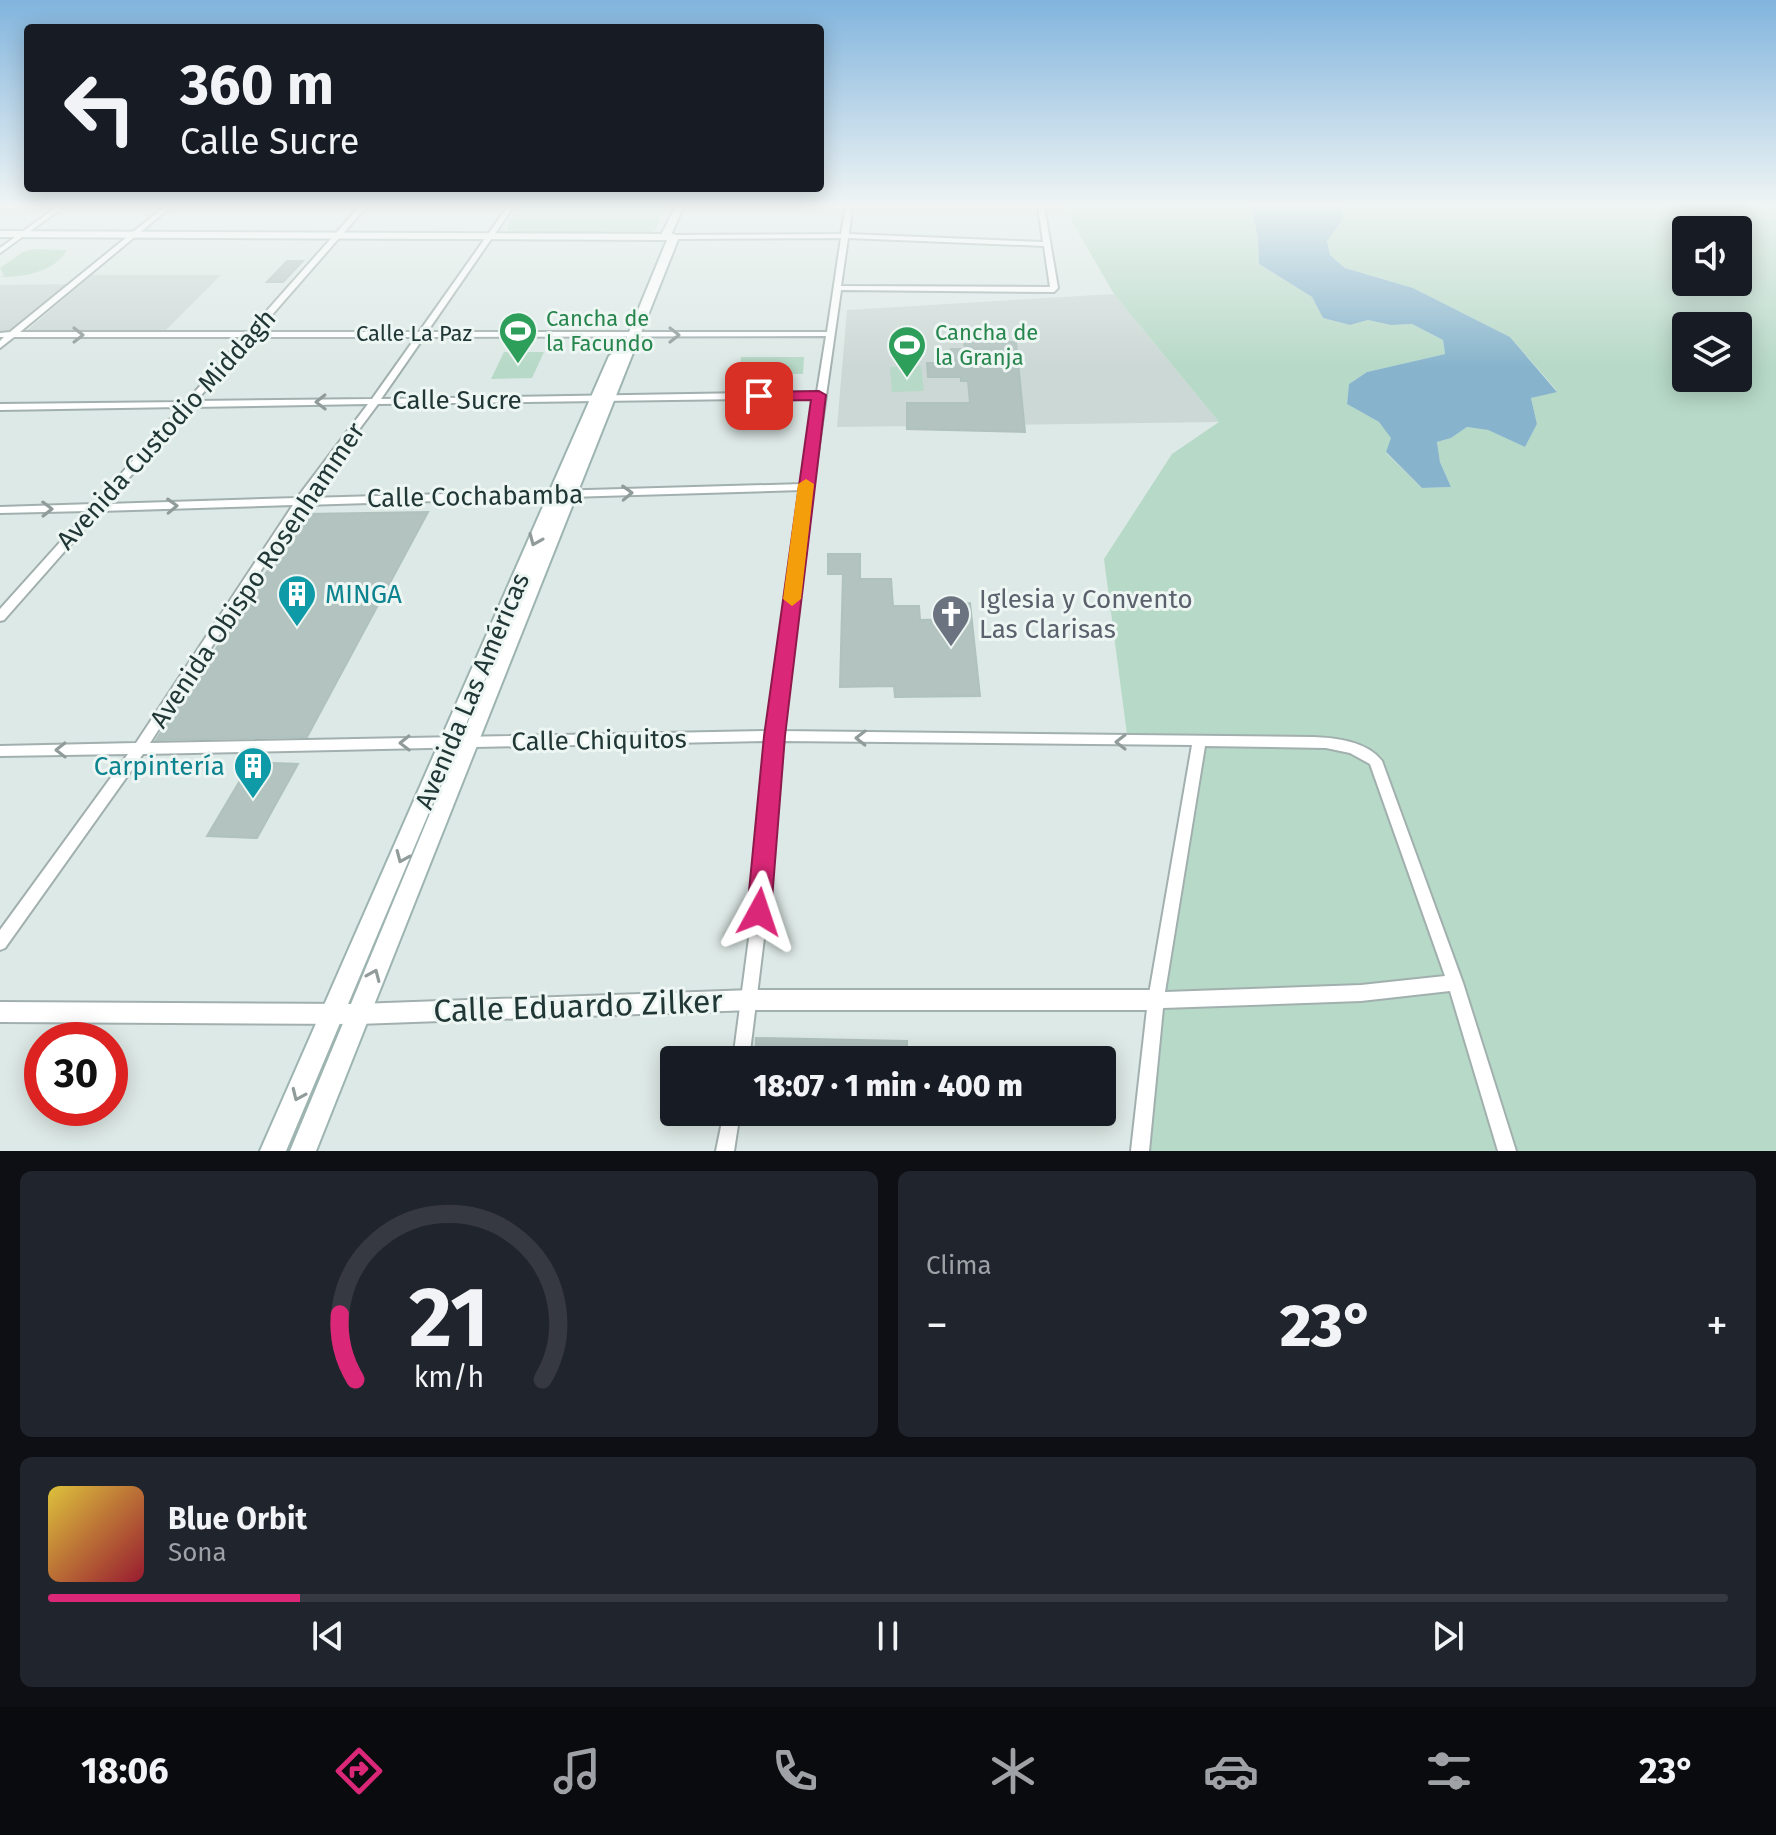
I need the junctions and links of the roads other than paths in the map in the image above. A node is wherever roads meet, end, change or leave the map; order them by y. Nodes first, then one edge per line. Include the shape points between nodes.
1 (104, 260) edge
2 (316, 260) edge
3 (475, 260) edge
4 (660, 260) edge
5 (841, 260) edge
6 (1049, 260) edge
7 (836, 288) junction
8 (423, 333) junction
9 (251, 334) junction
10 (828, 334) junction
11 (0, 335) edge
12 (12, 335) junction
13 (630, 335) junction
14 (0, 345) edge
15 (819, 395) junction
16 (376, 400) junction
17 (603, 400) junction
18 (187, 405) junction
19 (0, 407) edge
20 (806, 487) junction
21 (562, 494) junction
22 (301, 500) junction
23 (94, 509) junction
24 (0, 510) edge
25 (0, 617) edge
26 (775, 736) junction
27 (1199, 741) junction
28 (451, 742) junction
29 (471, 742) junction
30 (139, 749) junction
31 (0, 751) edge
32 (0, 943) edge
33 (1455, 983) junction
34 (752, 1000) junction
35 (1156, 1000) junction
36 (0, 1012) edge
37 (334, 1013) junction
38 (358, 1014) junction
39 (744, 1046) edge
40 (729, 1126) edge
41 (273, 1151) edge
42 (303, 1151) edge
43 (725, 1151) edge
44 (1140, 1151) edge
45 (1507, 1151) edge

1 - 12 street
2 - 9 street, Avenida Custodio Middagh
3 - 8 street, Avenida Obispo Rosenhammer
4 - 13 main road, Avenida Las Américas
5 - 7 street
6 - 7 street via 1054,288 1045,292
7 - 10 street
8 - 9 street, Calle La Paz
8 - 13 street, Calle La Paz
8 - 16 street, Avenida Obispo Rosenhammer
12 -> 9 street, Calle La Paz
9 - 18 street, Avenida Custodio Middagh
13 -> 10 street, Calle La Paz
10 - 15 street
11 - 12 street, Calle La Paz
12 - 14 street
13 - 17 main road, Avenida Las Américas
15 - 17 street, Calle Sucre
15 - 20 street
16 - 17 street, Calle Sucre
16 -> 18 street, Calle Sucre
16 - 22 street, Avenida Obispo Rosenhammer
17 - 21 main road, Avenida Las Américas
18 - 19 street, Calle Sucre
18 - 23 street, Avenida Custodio Middagh
21 -> 20 street, Calle Cochabamba
20 - 26 street
21 - 22 street, Calle Cochabamba
21 -> 28 main road, Avenida Las Américas
21 - 29 main road, Avenida Las Américas
23 -> 22 street, Calle Cochabamba
22 - 30 street, Avenida Obispo Rosenhammer
24 -> 23 street, Calle Cochabamba
23 - 25 street, Avenida Custodio Middagh
27 -> 26 street, Calle Chiquitos
26 - 29 street, Calle Chiquitos
26 - 34 street
27 - 33 street, Calle Chiquitos via 1341,745 1375,761
27 - 35 street
28 - 29 street, Calle Chiquitos
28 -> 30 street, Calle Chiquitos
28 -> 37 main road, Avenida Las Américas
38 -> 29 main road, Avenida Las Américas
30 -> 31 street, Calle Chiquitos
30 - 32 street, Avenida Obispo Rosenhammer
33 - 35 street via 1361,993
33 - 45 street, Calle Chiquitos
34 - 35 street, Calle Eduardo Zilker
34 - 38 street, Calle Eduardo Zilker
34 - 39 street
35 - 44 street
36 - 37 street, Calle Eduardo Zilker
37 - 38 street, Calle Eduardo Zilker
37 -> 41 main road, Avenida Las Américas
38 - 42 main road, Avenida Las Américas
40 - 43 street

